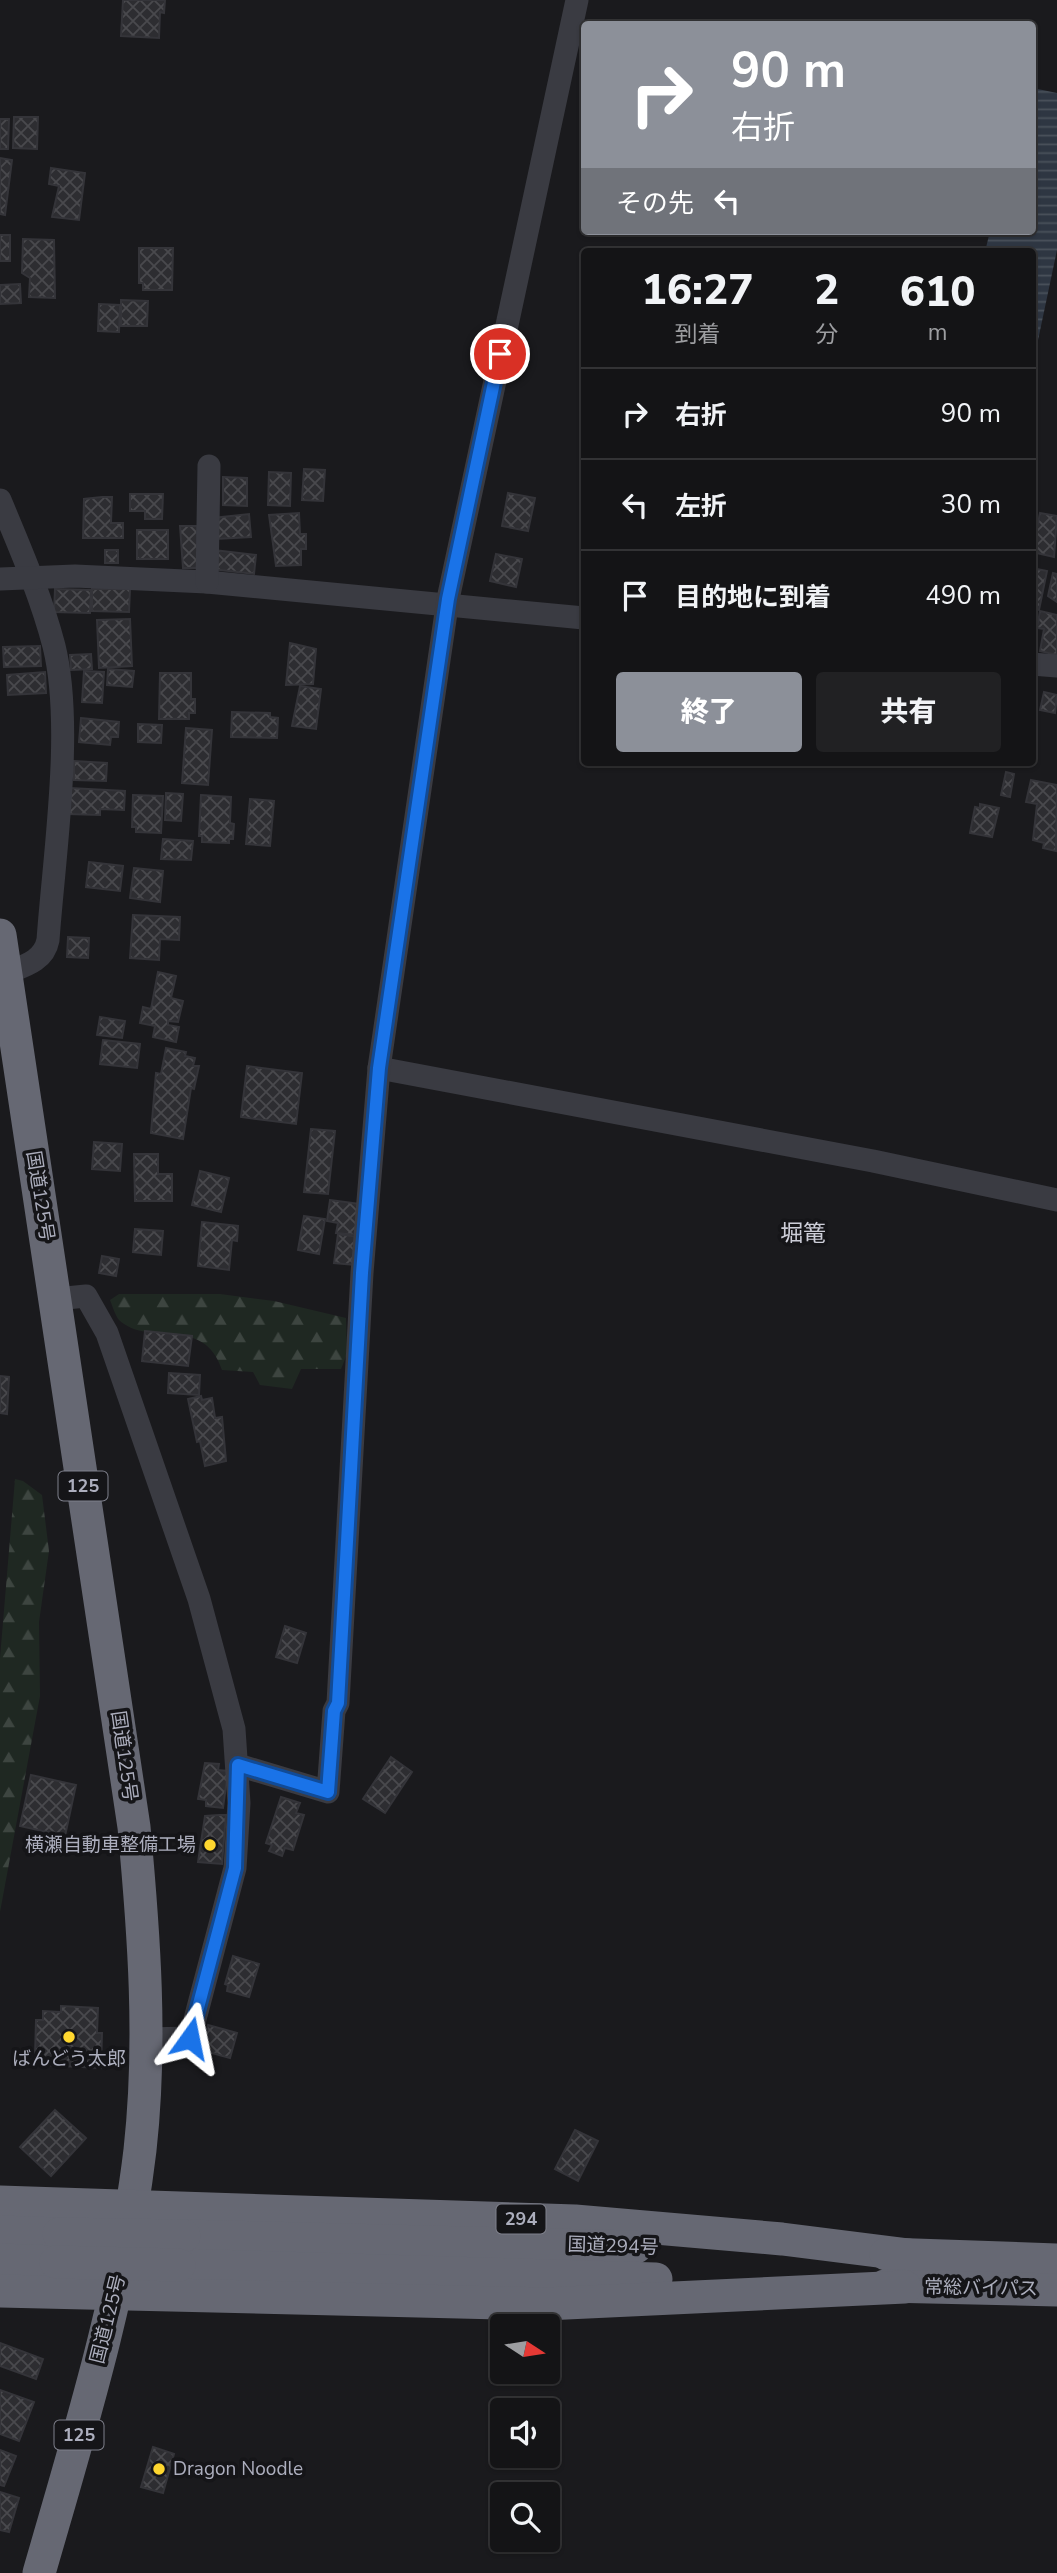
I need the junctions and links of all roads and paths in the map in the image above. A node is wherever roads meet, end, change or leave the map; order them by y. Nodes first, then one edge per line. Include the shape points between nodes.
1 (577, 0) edge
2 (209, 466) dead end
3 (0, 500) edge
4 (32, 577) junction
5 (0, 579) edge
6 (207, 582) junction
7 (449, 604) junction
8 (581, 618) edge
9 (1036, 664) edge
10 (1057, 666) edge
11 (0, 935) edge
12 (6, 973) junction
13 (379, 1068) junction
14 (1057, 1200) edge
15 (56, 1299) junction
16 (238, 1765) junction
17 (146, 2039) junction
18 (0, 2202) edge
19 (132, 2207) junction
20 (0, 2232) edge
21 (58, 2248) junction
22 (0, 2260) edge
23 (1057, 2260) edge
24 (907, 2271) junction
25 (1057, 2290) edge
26 (0, 2291) edge
27 (114, 2295) junction
28 (38, 2573) edge

1 - 7 street
2 - 6 street
3 - 4 street
4 - 5 street
4 - 6 street
4 - 12 street via 54,648 61,709 59,786 46,948 30,964
6 - 7 street
7 - 8 street
7 - 13 street
9 - 10 street
11 - 12 highway, 国道125号 / 125
12 - 15 highway, 国道125号 / 125
13 - 14 street
13 - 16 street via 362,1273 338,1703 328,1792
15 - 16 street via 86,1296 107,1333 203,1612 224,1684
15 - 17 highway, 国道125号 / 125 via 134,1827 146,1953
16 - 17 street via 235,1868 190,2038
17 - 19 highway, 国道125号 / 125
18 - 19 highway, 294
19 - 24 highway, 294 via 575,2221 782,2239
19 - 27 highway, 国道125号 / 125
20 - 21 highway, 国道294号 / 294
21 - 22 highway, 国道294号 / 294
21 - 24 highway, 国道294号 / 294, bridge
23 - 24 highway, 国道294号 / 294
24 - 25 highway, 常総バイパス / 294
24 - 27 highway, 294 via 545,2304
26 - 27 highway, 294
27 - 28 highway, 国道125号 / 125

